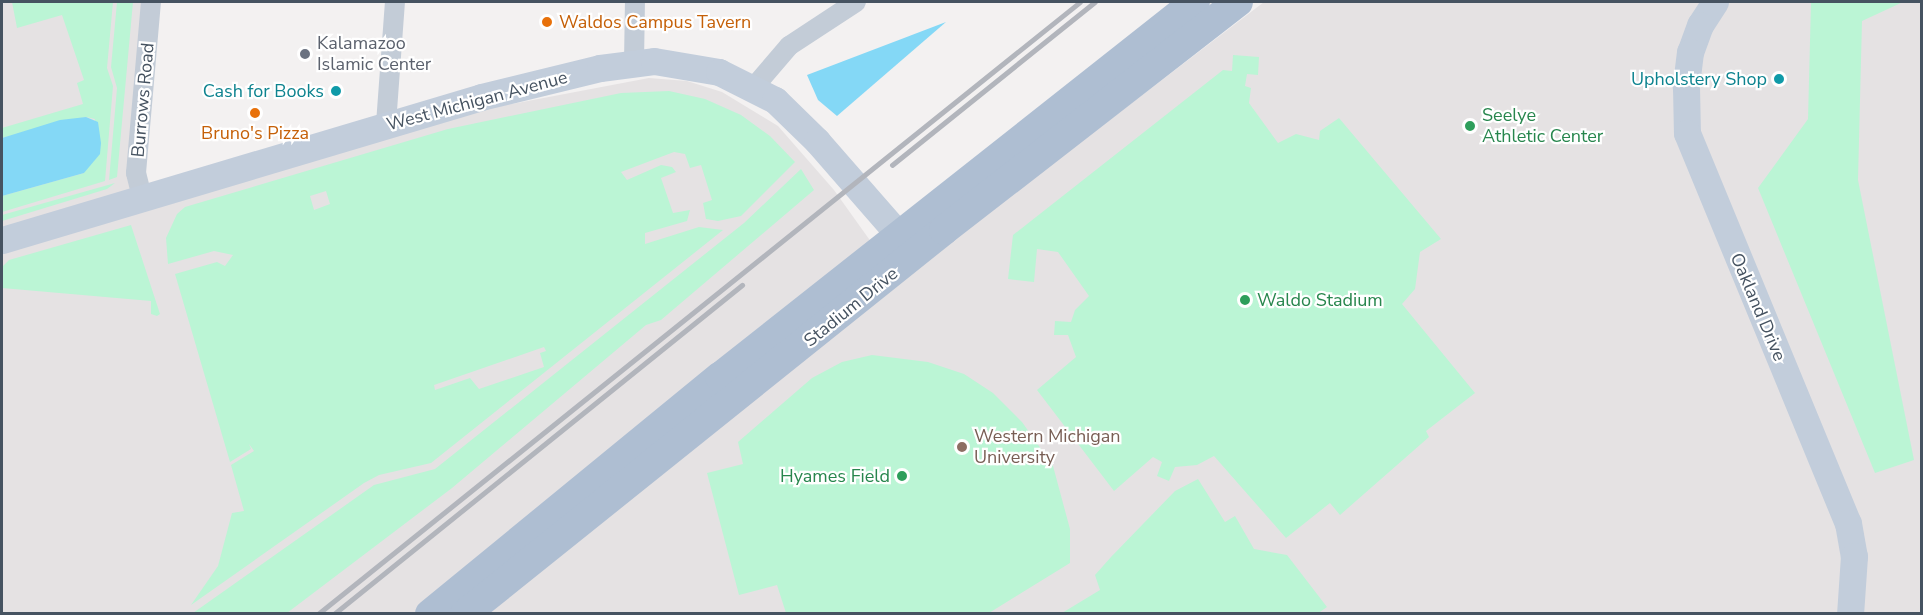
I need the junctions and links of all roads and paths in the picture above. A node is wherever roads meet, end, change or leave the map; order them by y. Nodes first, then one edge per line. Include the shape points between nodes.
1 (151, 2) edge
2 (395, 2) edge
3 (635, 2) edge
4 (1196, 2) edge
5 (1238, 2) edge
6 (1715, 2) edge
7 (845, 4) edge
8 (634, 63) junction
9 (754, 87) junction
10 (386, 124) junction
11 (142, 197) junction
12 (900, 236) junction
13 (2, 240) edge
14 (430, 614) edge
15 (465, 614) edge
16 (1850, 614) edge

1 - 11 street, Burrows Road via 136,173
2 - 10 street
3 - 8 street
4 - 12 main road, Stadium Drive
5 - 15 main road, Stadium Drive
6 - 16 street, Oakland Drive via 1700,25 1690,52 1687,133 1848,523 1854,556
7 - 9 street via 783,51
8 - 9 street, West Michigan Avenue via 699,66
8 - 10 street, West Michigan Avenue via 489,95
9 - 12 street, West Michigan Avenue via 794,116
10 - 11 street, West Michigan Avenue
11 - 13 street, West Michigan Avenue
12 - 14 main road, Stadium Drive via 627,451

